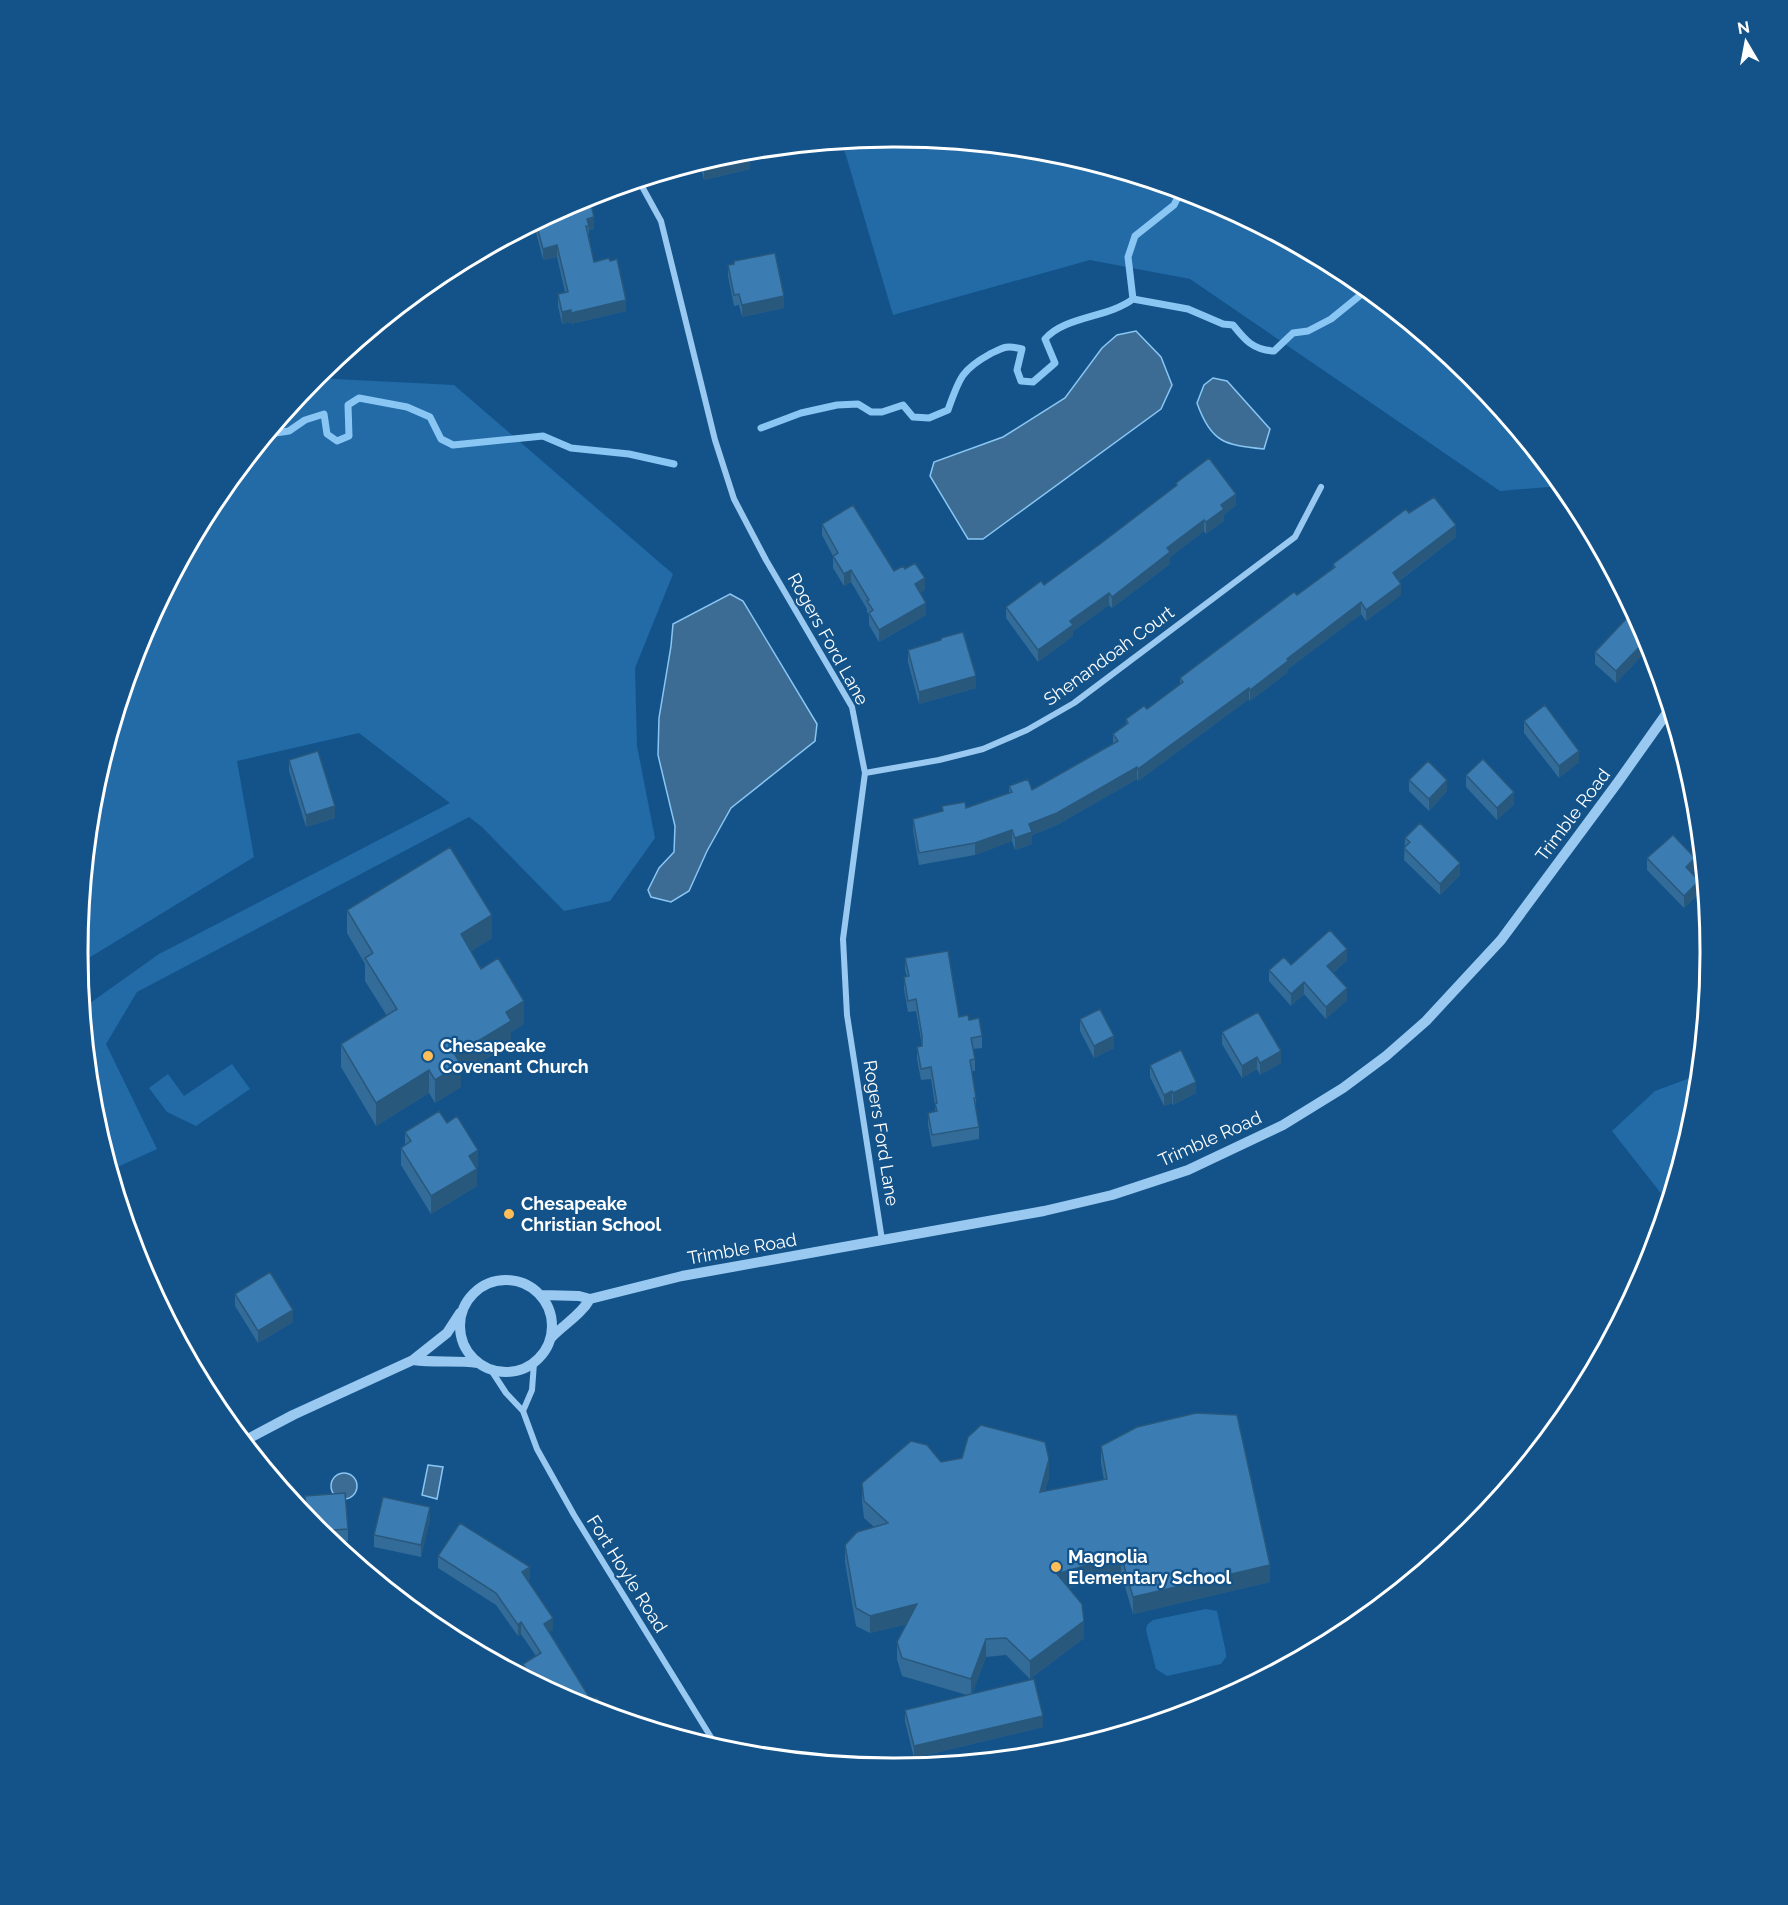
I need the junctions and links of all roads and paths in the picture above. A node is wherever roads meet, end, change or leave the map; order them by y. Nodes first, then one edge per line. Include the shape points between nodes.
1 (643, 188) edge
2 (1321, 487) dead end
3 (1664, 717) edge
4 (866, 773) junction
5 (882, 1240) junction
6 (541, 1295) junction
7 (590, 1299) junction
8 (463, 1308) junction
9 (551, 1338) junction
10 (413, 1360) junction
11 (478, 1363) junction
12 (534, 1363) junction
13 (491, 1370) junction
14 (523, 1411) junction
15 (250, 1437) edge
16 (710, 1737) edge

1 - 4 street, Rogers Ford Lane via 661,221 715,440 734,499 852,707
2 - 4 street, Shenandoah Court via 1295,537 1074,703 983,749
3 - 5 street, Trimble Road via 1501,940 1426,1021 1343,1088 1283,1125 1188,1170 1112,1196
4 - 5 street, Rogers Ford Lane via 843,939 847,1015
5 - 7 street, Trimble Road via 682,1276
6 - 7 street, Trimble Road
6 - 8 street via 514,1280 499,1280 472,1294
6 - 9 street via 549,1309
7 - 9 street via 585,1309
8 - 10 street via 447,1333
8 - 11 street via 461,1338
9 - 12 street
10 - 11 street
10 - 15 street
11 - 13 street
12 - 13 street via 521,1370
12 - 14 street via 532,1390
13 - 14 street, Fort Hoyle Road
14 - 16 street, Fort Hoyle Road via 537,1449 574,1515

